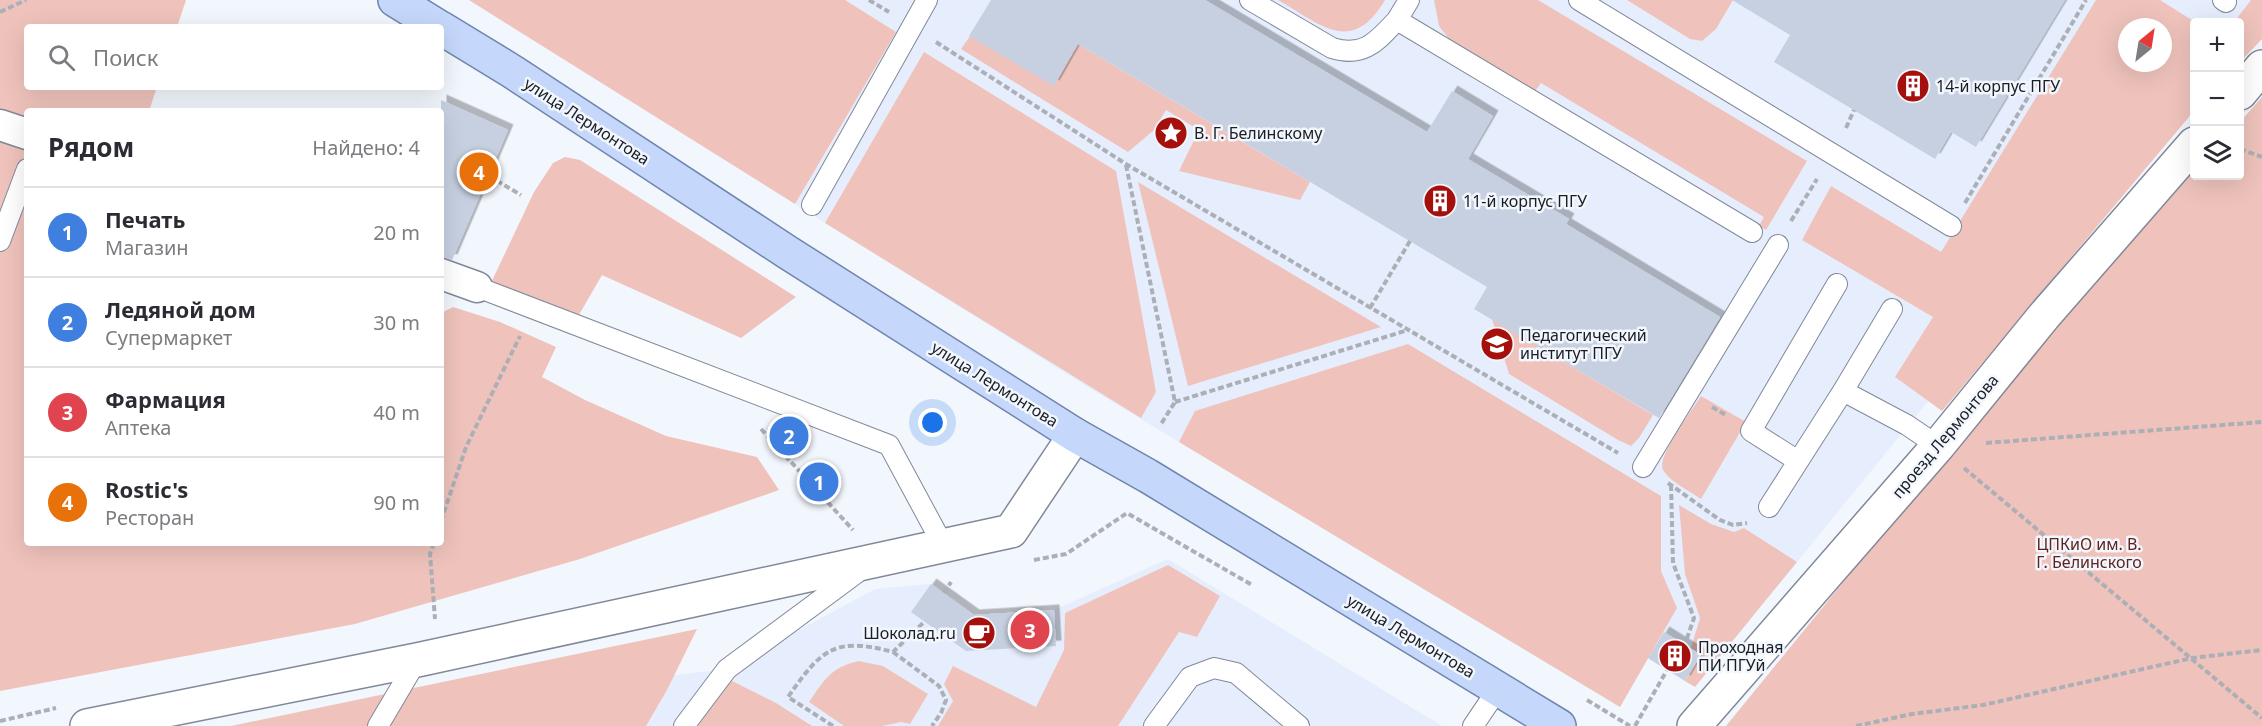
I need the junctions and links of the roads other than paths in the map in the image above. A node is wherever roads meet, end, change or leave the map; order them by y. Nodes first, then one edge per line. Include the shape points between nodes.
1 (395, 0) edge
2 (927, 0) edge
3 (1250, 0) edge
4 (1409, 0) edge
5 (1579, 0) edge
6 (1397, 20) junction
7 (434, 24) edge
8 (444, 31) edge
9 (2262, 68) edge
10 (2244, 88) edge
11 (0, 124) edge
12 (24, 133) edge
13 (2190, 149) edge
14 (24, 177) edge
15 (812, 205) dead end
16 (1951, 226) road end
17 (1752, 232) dead end
18 (0, 241) edge
19 (1778, 246) dead end
20 (444, 275) edge
21 (1837, 284) dead end
22 (477, 287) joint
23 (1892, 309) dead end
24 (1843, 391) junction
25 (1075, 435) junction
26 (1938, 447) junction
27 (1798, 461) junction
28 (1643, 467) road end
29 (1769, 507) road end
30 (943, 545) junction
31 (876, 559) junction
32 (417, 660) junction
33 (1498, 689) junction
34 (87, 726) edge
35 (378, 726) edge
36 (684, 726) edge
37 (1154, 726) edge
38 (1299, 726) edge
39 (1473, 726) edge
40 (1559, 726) edge
41 (1694, 726) edge

1 - 7 main road, улица Лермонтова
2 - 15 lane
3 - 6 lane via 1332,48 1346,52 1376,42
4 - 6 lane
5 - 16 lane
6 - 17 lane
8 - 25 main road, улица Лермонтова
9 - 10 street
11 - 12 street
13 - 26 street, проезд Лермонтова via 2044,316
14 - 18 lane
19 - 28 lane
20 - 22 street
21 - 27 lane via 1750,431
22 - 30 lane via 889,445
23 - 24 lane
24 - 26 lane via 1907,425
24 - 27 lane
25 - 30 street via 1011,531
25 - 33 main road, улица Лермонтова
26 - 41 street, проезд Лермонтова
27 - 29 lane
30 - 31 street
31 - 32 street
31 - 36 lane via 727,669
32 - 34 street
32 - 35 lane
33 - 39 lane
33 - 40 main road, улица Лермонтова
37 - 38 lane via 1190,677 1214,668 1236,673

